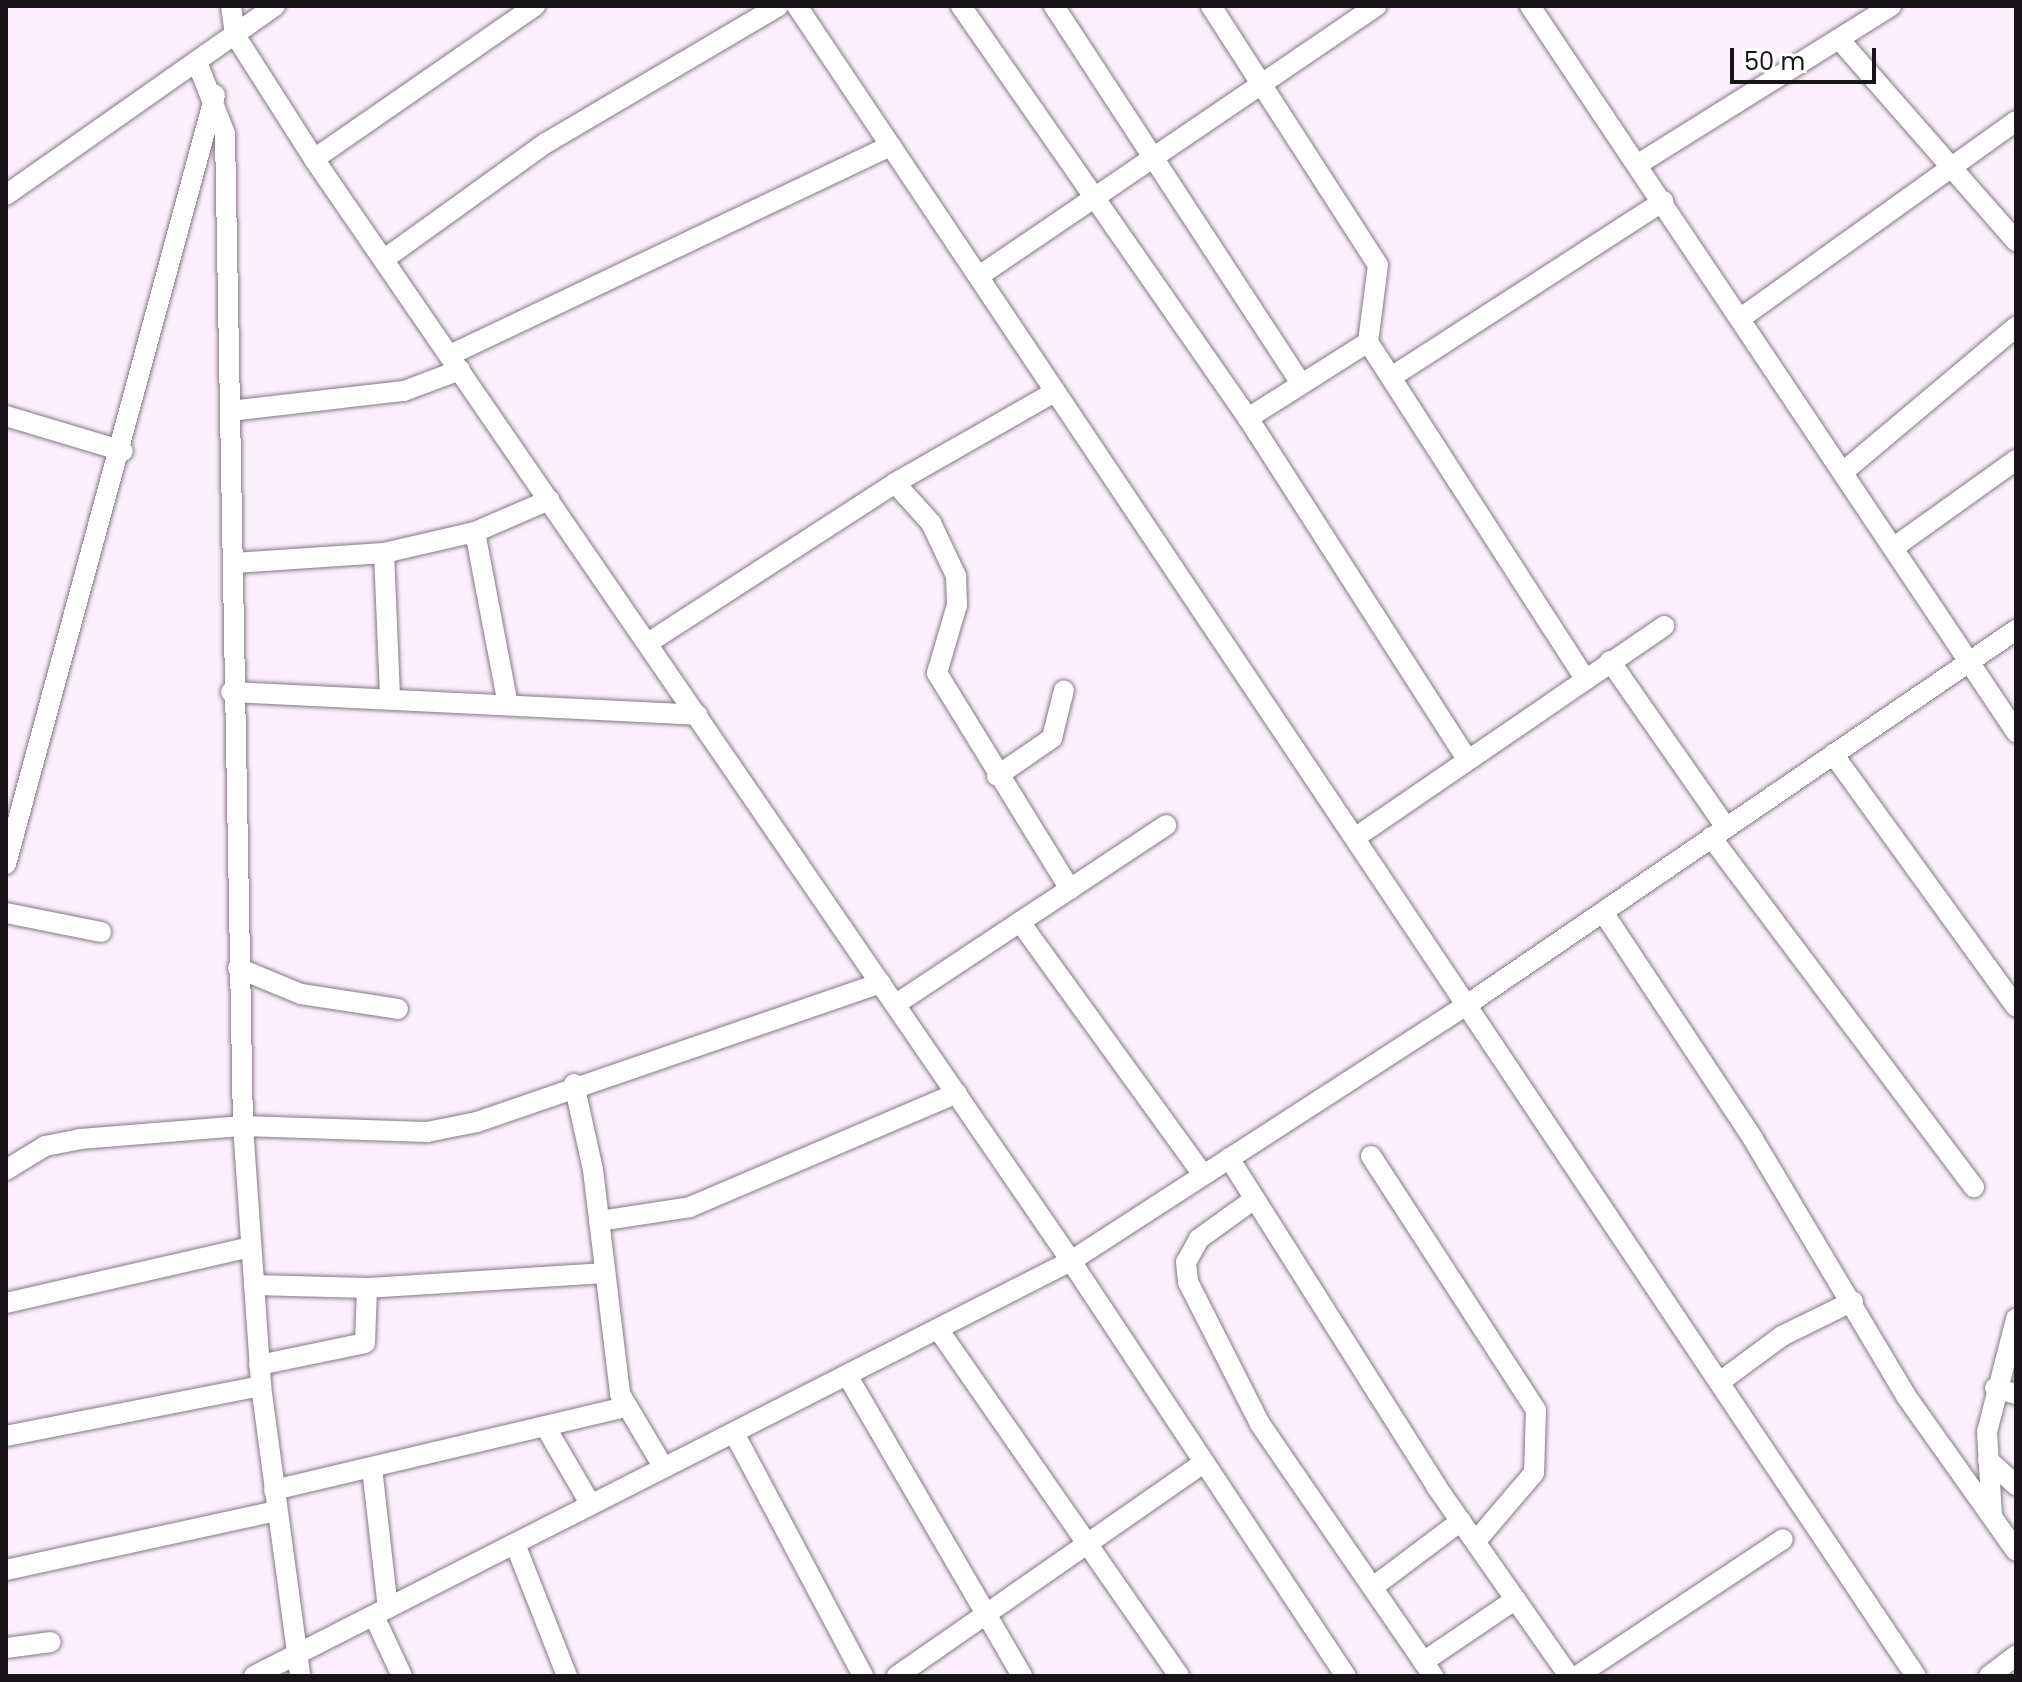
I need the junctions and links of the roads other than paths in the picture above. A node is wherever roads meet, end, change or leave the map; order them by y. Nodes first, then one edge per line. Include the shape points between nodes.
1 (231, 6) edge
2 (275, 6) edge
3 (535, 6) edge
4 (779, 6) edge
5 (797, 6) edge
6 (961, 6) edge
7 (1054, 6) edge
8 (1211, 6) edge
9 (1377, 6) edge
10 (1530, 6) edge
11 (1891, 6) edge
12 (235, 35) junction
13 (1839, 39) junction
14 (197, 62) junction
15 (1265, 85) junction
16 (215, 95) junction
17 (2016, 121) edge
18 (891, 146) junction
19 (314, 159) junction
20 (1156, 161) junction
21 (1640, 163) junction
22 (1949, 169) junction
23 (6, 195) edge
24 (1095, 201) junction
25 (1663, 201) junction
26 (2016, 241) edge
27 (383, 260) junction
28 (979, 276) junction
29 (1741, 318) junction
30 (2016, 327) edge
31 (1368, 342) junction
32 (455, 363) junction
33 (1393, 376) junction
34 (1301, 383) junction
35 (1053, 393) junction
36 (230, 411) junction
37 (6, 416) edge
38 (1248, 418) junction
39 (123, 451) junction
40 (2016, 460) edge
41 (1843, 472) junction
42 (895, 483) junction
43 (549, 500) junction
44 (475, 532) junction
45 (1893, 548) junction
46 (384, 553) junction
47 (234, 563) junction
48 (1664, 626) dead end
49 (2016, 630) edge
50 (648, 643) junction
51 (1610, 661) junction
52 (1968, 662) junction
53 (1584, 677) junction
54 (1064, 690) dead end
55 (231, 692) junction
56 (390, 699) junction
57 (508, 705) junction
58 (697, 715) junction
59 (2016, 732) edge
60 (1833, 754) junction
61 (1466, 758) junction
62 (997, 776) junction
63 (1166, 825) dead end
64 (1719, 832) junction
65 (1359, 835) junction
66 (6, 864) edge
67 (1070, 889) junction
68 (1603, 912) junction
69 (6, 913) edge
70 (1020, 922) junction
71 (101, 932) dead end
72 (238, 968) junction
73 (881, 983) junction
74 (1471, 1002) junction
75 (896, 1004) junction
76 (2016, 1007) edge
77 (398, 1009) dead end
78 (574, 1084) junction
79 (957, 1093) junction
80 (243, 1126) junction
81 (1371, 1156) dead end
82 (1229, 1158) junction
83 (6, 1170) edge
84 (1203, 1175) junction
85 (1974, 1187) dead end
86 (1253, 1200) junction
87 (599, 1221) junction
88 (251, 1247) junction
89 (1071, 1261) junction
90 (604, 1273) junction
91 (254, 1285) junction
92 (367, 1288) junction
93 (1853, 1301) junction
94 (6, 1303) edge
95 (2016, 1319) edge
96 (938, 1329) junction
97 (260, 1375) junction
98 (847, 1375) junction
99 (1721, 1381) junction
100 (1995, 1388) junction
101 (2016, 1394) edge
102 (626, 1407) junction
103 (545, 1426) junction
104 (734, 1433) junction
105 (6, 1436) edge
106 (1988, 1460) junction
107 (1201, 1465) junction
108 (372, 1468) junction
109 (664, 1468) junction
110 (2016, 1485) edge
111 (275, 1501) junction
112 (591, 1505) junction
113 (1992, 1516) junction
114 (1461, 1521) junction
115 (1783, 1539) dead end
116 (1476, 1541) junction
117 (515, 1544) junction
118 (1089, 1546) junction
119 (2016, 1551) edge
120 (6, 1570) edge
121 (1373, 1587) junction
122 (1516, 1599) junction
123 (381, 1612) junction
124 (987, 1617) junction
125 (51, 1642) dead end
126 (6, 1648) edge
127 (296, 1653) junction
128 (2016, 1656) edge
129 (1428, 1669) edge
130 (254, 1676) edge
131 (300, 1676) edge
132 (402, 1676) edge
133 (567, 1676) edge
134 (863, 1676) edge
135 (897, 1676) edge
136 (1022, 1676) edge
137 (1179, 1676) edge
138 (1346, 1676) edge
139 (1569, 1676) edge
140 (1577, 1676) edge
141 (1916, 1676) edge
142 (1989, 1676) edge

1 - 12 street
2 - 12 street
3 - 19 street
4 - 27 street via 546,143
5 - 18 street
6 - 24 street
7 - 20 street
8 - 15 street
9 - 15 street
10 - 21 street
11 - 13 street
12 - 14 street
12 - 19 street
13 - 21 street
13 - 22 street
14 - 16 street
14 - 23 street
15 - 20 street
15 - 31 street via 1378,265
16 - 36 street via 225,134
16 - 39 street
17 - 22 street
18 - 28 street
18 - 32 street
19 - 27 street
20 - 24 street
20 - 34 street
21 - 25 street
22 - 26 street
22 - 29 street
24 - 28 street
24 - 38 street
25 - 29 street
25 - 33 street
27 - 32 street
28 - 35 street
29 - 41 street
30 - 41 street
31 - 33 street
31 - 34 street
32 - 36 street via 392,393
32 - 43 street
33 - 53 street
34 - 38 street
35 - 42 street
35 - 65 street
36 - 47 street
37 - 39 street
38 - 61 street
39 - 66 street
40 - 45 street
41 - 45 street
42 - 50 street
42 - 62 street via 931,523 956,576 957,605 935,664
43 - 44 street
43 - 50 street
44 - 46 street
44 - 57 street
45 - 52 street
46 - 47 street
46 - 56 street
47 - 55 street
48 - 51 street
49 - 52 street
50 - 58 street
51 - 53 street
51 - 64 street
52 - 59 street
52 - 60 street
53 - 61 street
54 - 62 street via 1052,738
55 - 56 street
55 - 72 street
56 - 57 street
57 - 58 street
58 - 73 street
60 - 64 street
60 - 76 street
61 - 65 street
62 - 67 street
63 - 67 street
64 - 68 street
64 - 85 street
65 - 74 street
67 - 70 street
68 - 74 street
68 - 93 street
69 - 71 street
70 - 75 street
70 - 84 street
72 - 77 street via 301,994
72 - 80 street
73 - 75 street
73 - 78 street
74 - 82 street
74 - 99 street
75 - 79 street
78 - 80 street via 508,1112 427,1132
78 - 87 street
79 - 87 street via 690,1207
79 - 89 street
80 - 83 street via 80,1139 45,1146
80 - 88 street
81 - 116 street via 1536,1410 1534,1473
82 - 84 street
82 - 86 street
84 - 89 street
86 - 114 street
86 - 121 street via 1199,1239 1186,1262 1188,1282 1260,1424
87 - 90 street
88 - 91 street
88 - 94 street
89 - 96 street
89 - 107 street
90 - 92 street
90 - 102 street
91 - 92 street
91 - 97 street
92 - 97 street via 365,1343
93 - 99 street via 1782,1336
93 - 113 street via 1906,1396
95 - 100 street
96 - 98 street
96 - 118 street
97 - 105 street
97 - 111 street
98 - 104 street
98 - 124 street
99 - 141 street
100 - 101 street
100 - 106 street
102 - 103 street
102 - 109 street
103 - 108 street
103 - 112 street
104 - 109 street
104 - 134 street
106 - 110 street
106 - 113 street
107 - 118 street
107 - 138 street
108 - 111 street
108 - 123 street
109 - 112 street
111 - 120 street
111 - 127 street
112 - 117 street
113 - 119 street
114 - 116 street
114 - 121 street
115 - 140 street
116 - 122 street
117 - 123 street
117 - 133 street
118 - 124 street
118 - 137 street
121 - 129 street
122 - 129 street
122 - 139 street
123 - 127 street
123 - 132 street
124 - 135 street
124 - 136 street
125 - 126 street
127 - 130 street
127 - 131 street
128 - 142 street

